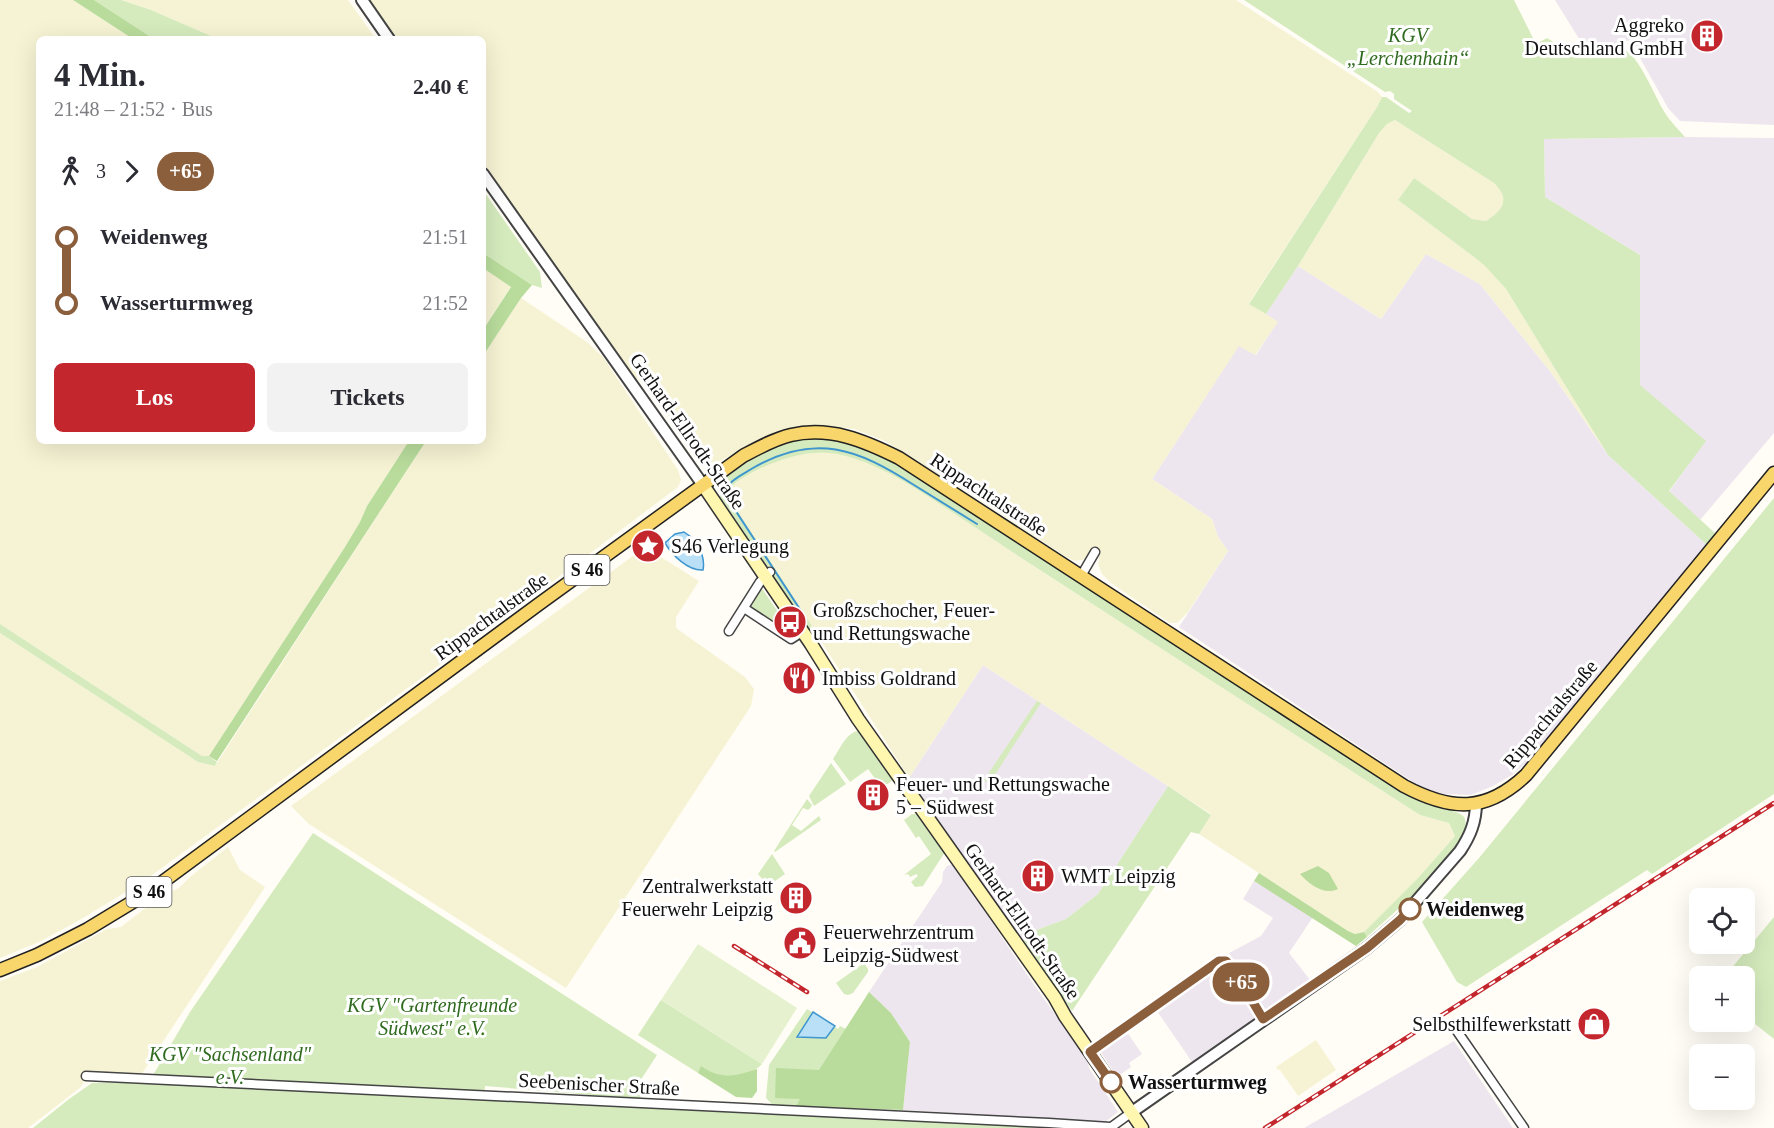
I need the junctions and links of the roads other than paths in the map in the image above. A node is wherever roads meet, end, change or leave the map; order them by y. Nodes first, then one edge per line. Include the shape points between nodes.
1 (362, 0) edge
2 (387, 36) edge
3 (486, 178) edge
4 (1774, 473) edge
5 (703, 485) junction
6 (1095, 552) dead end
7 (767, 575) junction
8 (1081, 576) junction
9 (744, 608) junction
10 (729, 631) dead end
11 (802, 632) junction
12 (1476, 803) junction
13 (0, 969) edge
14 (1263, 1019) junction
15 (1457, 1031) dead end
16 (1090, 1052) junction
17 (86, 1076) dead end
18 (1132, 1112) junction
19 (1110, 1128) edge
20 (1143, 1128) edge
21 (1524, 1128) edge

1 - 2 street
3 - 5 street, Gerhard-Ellrodt-Straße
4 - 12 main road, Rippachtalstraße via 1526,775 1502,794
5 - 7 main road, Gerhard-Ellrodt-Straße
5 - 8 main road, Rippachtalstraße via 743,456 791,435 849,436 899,458
5 - 13 main road, Rippachtalstraße / S 46 via 149,892 88,929
6 - 8 street
7 - 9 street
7 - 11 main road, Gerhard-Ellrodt-Straße
8 - 12 main road, Rippachtalstraße via 1404,786 1441,802
9 - 10 street
9 - 11 street via 791,639
11 - 16 main road, Gerhard-Ellrodt-Straße via 858,719
12 - 14 street via 1473,825 1464,845 1400,920 1367,948
14 - 16 street via 1234,970 1226,961 1219,961
14 - 18 street
15 - 21 street
16 - 18 main road, Gerhard-Ellrodt-Straße
17 - 19 street, Seebenischer Straße
18 - 19 street
18 - 20 main road, Gerhard-Ellrodt-Straße

